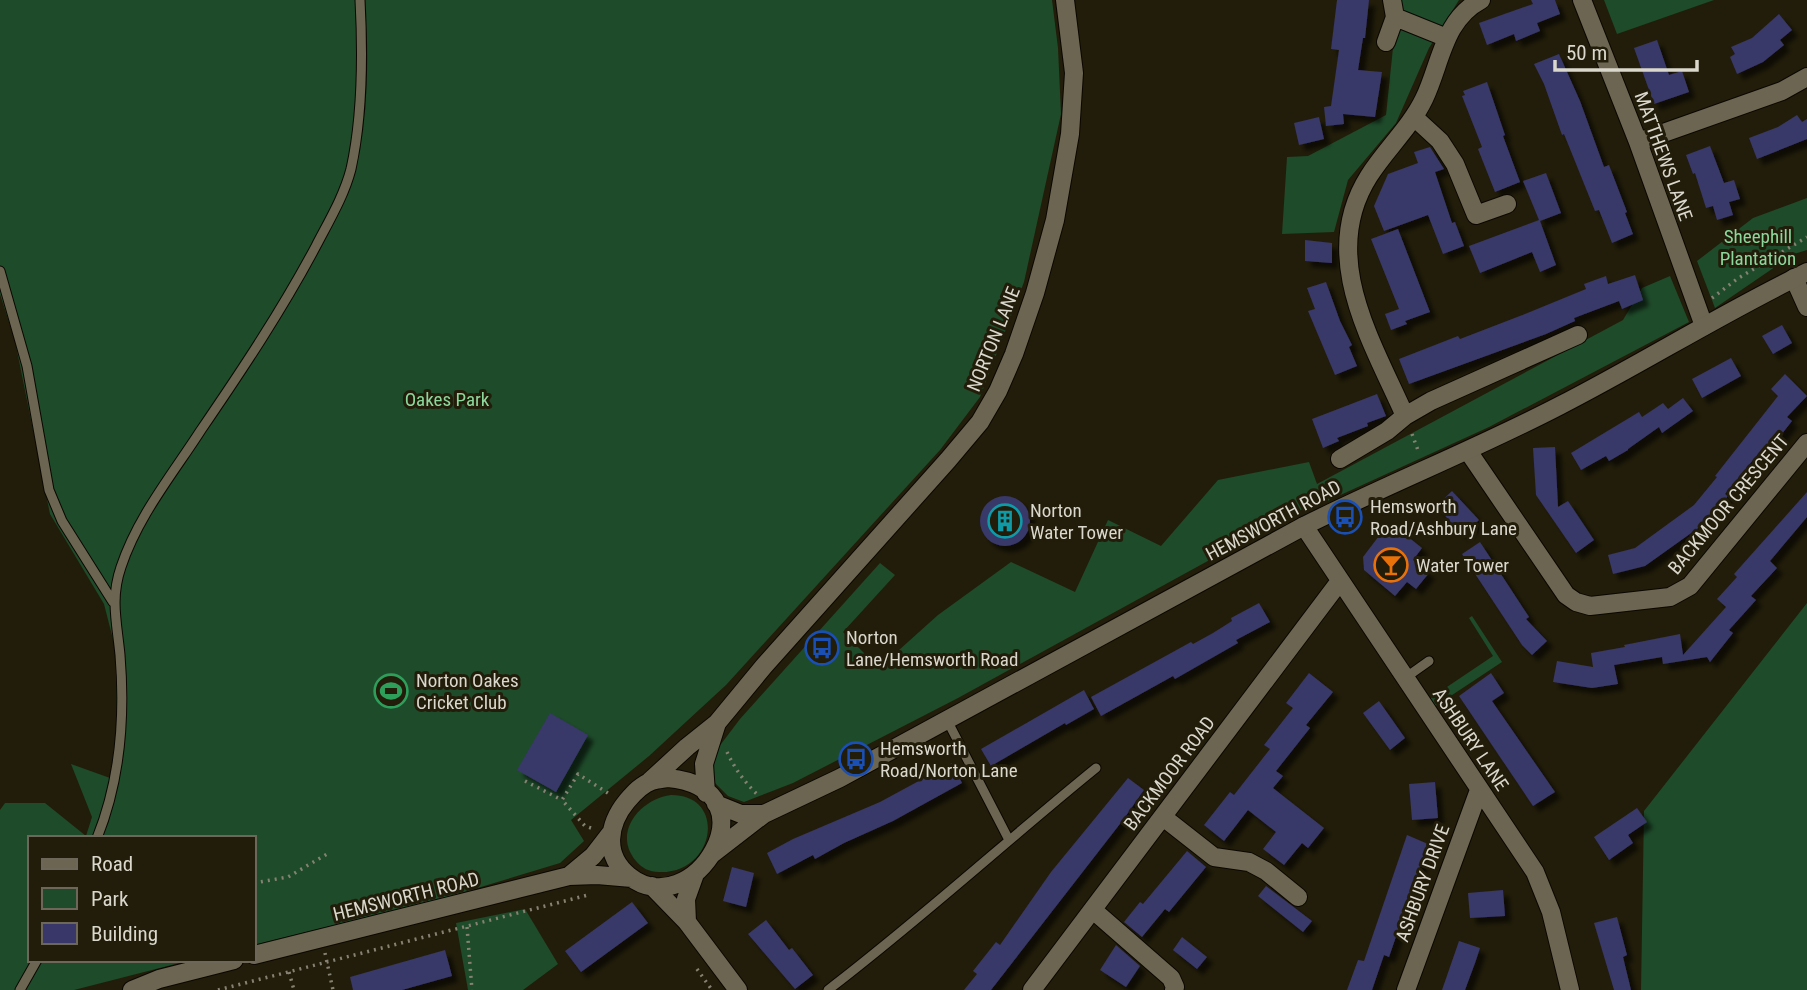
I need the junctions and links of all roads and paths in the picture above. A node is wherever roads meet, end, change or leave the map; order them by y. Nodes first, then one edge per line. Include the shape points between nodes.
1 (360, 0) edge
2 (1065, 0) edge
3 (1481, 0) edge
4 (1582, 0) edge
5 (1394, 8) edge
6 (1447, 38) junction
7 (1386, 42) dead end
8 (1807, 77) edge
9 (1415, 118) junction
10 (1637, 142) junction
11 (1507, 204) dead end
12 (1807, 237) edge
13 (0, 271) edge
14 (1801, 275) edge
15 (1807, 307) edge
16 (1700, 318) junction
17 (1578, 335) dead end
18 (1405, 415) junction
19 (1807, 443) edge
20 (1468, 451) junction
21 (1340, 459) dead end
22 (1425, 470) junction
23 (1304, 526) junction
24 (1340, 582) junction
25 (113, 602) junction
26 (1429, 660) dead end
27 (1404, 678) junction
28 (947, 720) junction
29 (717, 723) junction
30 (1096, 768) dead end
31 (525, 781) dead end
32 (650, 781) junction
33 (1479, 790) junction
34 (711, 798) junction
35 (562, 800) junction
36 (625, 804) junction
37 (771, 811) junction
38 (1163, 817) junction
39 (610, 835) junction
40 (98, 836) edge
41 (1009, 840) junction
42 (327, 854) dead end
43 (712, 854) junction
44 (695, 874) junction
45 (569, 876) junction
46 (632, 878) junction
47 (256, 883) edge
48 (652, 886) junction
49 (589, 895) dead end
50 (1298, 897) dead end
51 (465, 904) junction
52 (1093, 910) junction
53 (687, 922) junction
54 (467, 927) junction
55 (321, 938) junction
56 (284, 948) junction
57 (256, 955) edge
58 (690, 959) dead end
59 (36, 962) edge
60 (226, 962) edge
61 (327, 963) junction
62 (289, 972) junction
63 (20, 990) edge
64 (132, 990) edge
65 (218, 990) edge
66 (294, 990) edge
67 (334, 990) edge
68 (472, 990) edge
69 (712, 990) edge
70 (738, 990) edge
71 (828, 990) edge
72 (1032, 990) edge
73 (1174, 990) edge
74 (1406, 990) edge
75 (1570, 990) edge

1 - 25 lane via 360,111 351,170 340,202 244,366 142,516 120,568
2 - 29 street, NORTON LANE via 1074,73 1070,134 1055,220 1035,293 998,391 980,422 948,460
3 - 6 street via 1471,5
4 - 10 street, MATTHEWS LANE
5 - 6 street
5 - 7 street
6 - 9 street
8 - 10 street via 1782,91
9 - 11 street via 1440,141 1455,164 1476,215
9 - 18 street via 1369,177 1347,239 1347,264 1358,310
10 - 16 street, MATTHEWS LANE
12 - 16 path via 1737,279
13 - 25 lane via 27,366 49,490 62,521
14 - 15 street
14 - 16 street, HEMSWORTH ROAD
16 - 20 street, HEMSWORTH ROAD via 1561,406
17 - 18 street
18 - 21 street
18 - 22 path
19 - 20 street, BACKMOOR CRESCENT via 1690,586 1670,597 1590,606 1566,595
20 - 22 street, HEMSWORTH ROAD
22 - 23 street, HEMSWORTH ROAD
23 - 24 street, ASHBURY LANE
23 - 28 street, HEMSWORTH ROAD
24 - 27 street, ASHBURY LANE via 1368,615
24 - 38 street, BACKMOOR ROAD
25 - 40 lane via 122,712 116,769
26 - 27 lane
27 - 33 street, ASHBURY LANE
28 - 37 street, HEMSWORTH ROAD
28 - 41 lane
29 - 32 street, NORTON LANE
29 - 34 street, NORTON LANE via 704,764
29 - 37 path via 742,778
30 - 41 lane
31 - 35 path
32 - 34 street via 681,779
32 - 36 street
33 - 74 street, ASHBURY DRIVE
33 - 75 street, ASHBURY LANE via 1535,872 1551,912
34 - 37 street via 741,814
34 - 43 street via 723,824
35 - 36 path via 578,774
35 - 39 path via 585,826
36 - 39 street
37 - 43 street, HEMSWORTH ROAD
38 - 50 street via 1214,857 1249,862
38 - 52 street, BACKMOOR ROAD
39 - 45 street, HEMSWORTH ROAD
39 - 46 street via 618,864
41 - 71 lane
42 - 47 path via 288,877
43 - 44 street
44 - 48 street via 672,885
44 - 53 street via 686,899
45 - 46 street, HEMSWORTH ROAD
45 - 51 street, HEMSWORTH ROAD
46 - 48 street
48 - 53 street
49 - 54 path
51 - 54 path
51 - 55 street, HEMSWORTH ROAD
52 - 72 street, BACKMOOR ROAD
52 - 73 street via 1171,978
53 - 70 street
54 - 61 path
54 - 68 path
55 - 56 street, HEMSWORTH ROAD
55 - 61 path
56 - 57 street, HEMSWORTH ROAD
56 - 62 path
58 - 69 path
59 - 63 lane
60 - 64 street
61 - 62 path
61 - 67 path
62 - 65 path
62 - 66 path

